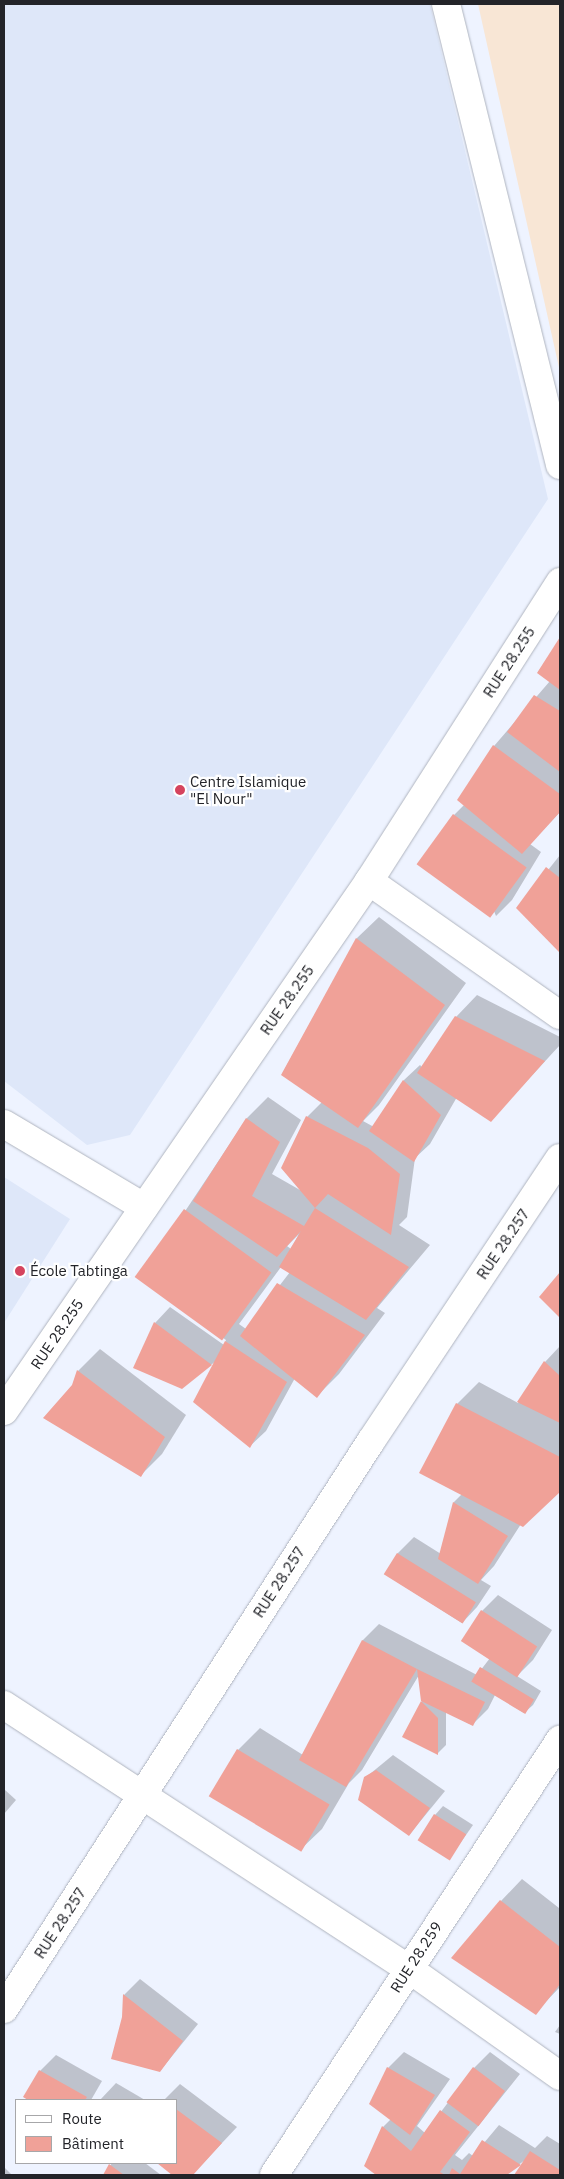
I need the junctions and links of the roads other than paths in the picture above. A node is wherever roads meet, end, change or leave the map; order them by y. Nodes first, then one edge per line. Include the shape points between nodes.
1 (446, 4) edge
2 (560, 465) edge
3 (560, 582) edge
4 (369, 881) junction
5 (560, 1015) edge
6 (4, 1124) edge
7 (560, 1158) edge
8 (144, 1207) junction
9 (4, 1411) edge
10 (4, 1705) edge
11 (560, 1740) edge
12 (143, 1795) junction
13 (409, 1969) junction
14 (4, 2009) edge
15 (560, 2076) edge
16 (274, 2175) edge

1 - 2 street
3 - 4 street, RUE 28.255
4 - 5 street
4 - 8 street, RUE 28.255
6 - 8 street
7 - 12 street, RUE 28.257 via 370,1440
8 - 9 street, RUE 28.255
10 - 12 street
11 - 13 street, RUE 28.259
12 - 13 street
12 - 14 street, RUE 28.257
13 - 15 street
13 - 16 street, RUE 28.259

